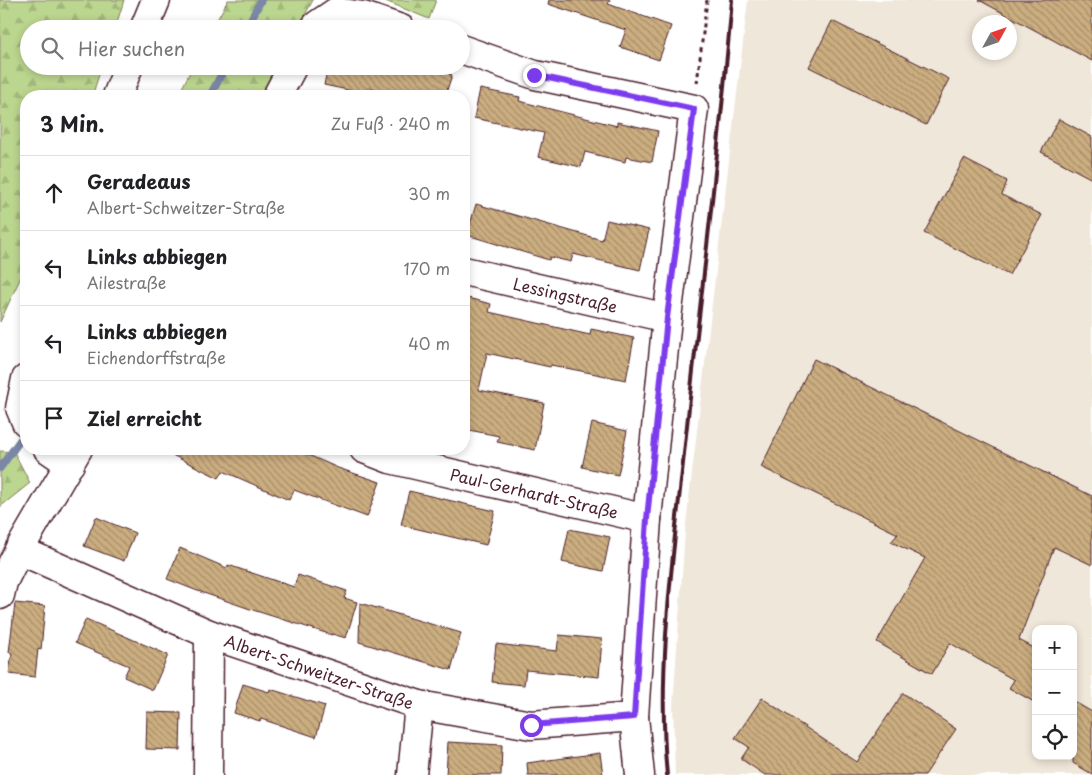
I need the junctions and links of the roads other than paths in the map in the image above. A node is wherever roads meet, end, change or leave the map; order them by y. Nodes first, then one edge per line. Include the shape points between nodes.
1 (156, 0) edge
2 (148, 20) edge
3 (323, 20) edge
4 (375, 20) edge
5 (470, 53) edge
6 (125, 75) edge
7 (289, 75) edge
8 (119, 90) edge
9 (280, 90) edge
10 (470, 272) edge
11 (667, 318) junction
12 (61, 455) edge
13 (380, 455) edge
14 (647, 519) junction
15 (19, 550) junction
16 (0, 595) edge
17 (209, 634) junction
18 (418, 705) junction
19 (634, 717) junction
20 (208, 775) edge
21 (412, 775) edge
22 (640, 775) edge

1 - 2 street
3 - 4 street via 336,12
5 - 11 street via 534,75 694,109
6 - 8 street
7 - 9 street
10 - 11 street, Lessingstraße
11 - 14 street
12 - 15 street
13 - 14 street, Paul-Gerhardt-Straße
14 - 19 street
15 - 16 street
15 - 17 street, Albert-Schweitzer-Straße
17 - 18 street, Albert-Schweitzer-Straße
17 - 20 street
18 - 19 street, Albert-Schweitzer-Straße via 531,725
18 - 21 street
19 - 22 street

